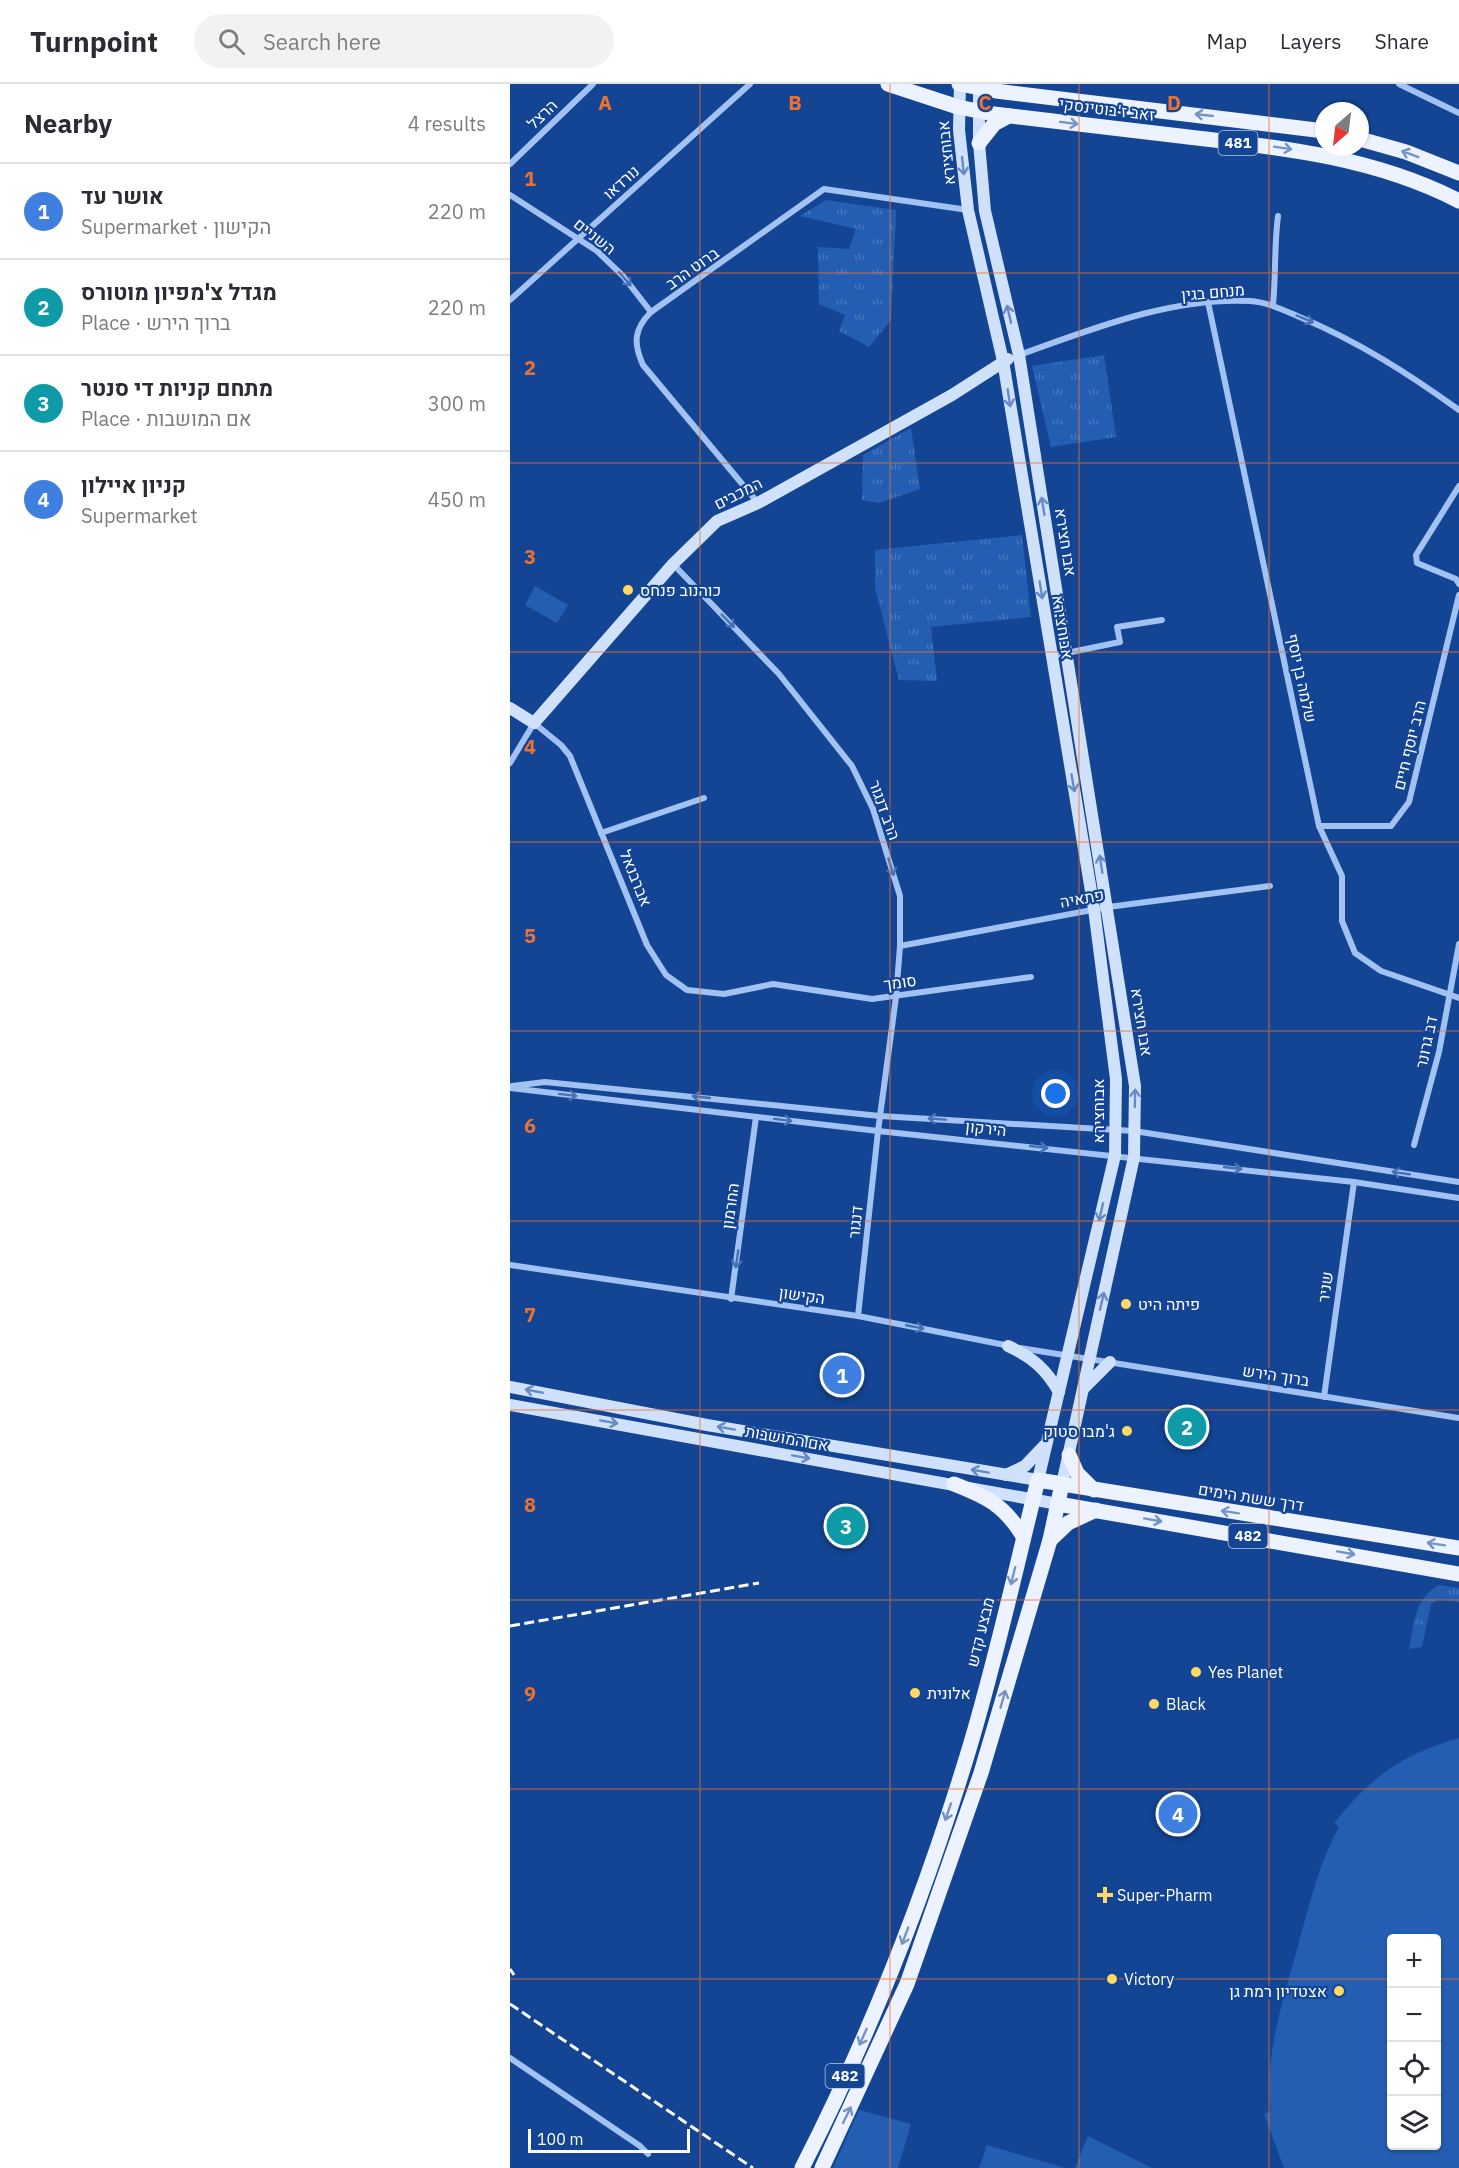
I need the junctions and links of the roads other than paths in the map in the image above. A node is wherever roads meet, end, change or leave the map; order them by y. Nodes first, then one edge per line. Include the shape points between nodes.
1 (593, 84) edge
2 (750, 84) edge
3 (888, 84) edge
4 (959, 84) edge
5 (1399, 84) edge
6 (979, 86) edge
7 (958, 107) junction
8 (978, 112) junction
9 (1459, 113) edge
10 (1010, 116) junction
11 (1315, 130) edge
12 (1369, 142) edge
13 (979, 143) junction
14 (510, 164) edge
15 (1459, 173) edge
16 (510, 195) edge
17 (1459, 201) edge
18 (968, 210) junction
19 (1278, 216) dead end
20 (580, 238) junction
21 (510, 300) edge
22 (1208, 302) junction
23 (1273, 305) junction
24 (651, 312) junction
25 (1019, 355) junction
26 (1003, 361) junction
27 (1459, 410) edge
28 (1459, 486) edge
29 (758, 502) junction
30 (673, 564) junction
31 (1459, 584) edge
32 (1459, 595) edge
33 (1162, 620) dead end
34 (1067, 653) junction
35 (1052, 656) junction
36 (510, 708) edge
37 (534, 723) junction
38 (510, 763) edge
39 (704, 798) dead end
40 (1319, 826) junction
41 (601, 833) junction
42 (1270, 886) dead end
43 (1108, 907) junction
44 (1094, 909) junction
45 (1459, 944) edge
46 (900, 946) junction
47 (1031, 977) dead end
48 (773, 984) joint
49 (1449, 994) junction
50 (896, 997) junction
51 (1459, 998) edge
52 (510, 1087) edge
53 (880, 1116) junction
54 (756, 1117) junction
55 (878, 1131) junction
56 (1115, 1131) junction
57 (1134, 1131) junction
58 (1414, 1145) dead end
59 (1115, 1155) junction
60 (1134, 1157) junction
61 (1354, 1182) junction
62 (1459, 1182) edge
63 (1459, 1198) edge
64 (510, 1265) edge
65 (731, 1299) junction
66 (858, 1316) junction
67 (1008, 1346) junction
68 (1068, 1355) junction
69 (1089, 1358) junction
70 (1110, 1362) junction
71 (510, 1387) edge
72 (1083, 1389) junction
73 (1059, 1392) junction
74 (1324, 1397) junction
75 (510, 1405) edge
76 (1459, 1418) edge
77 (1045, 1445) junction
78 (1069, 1455) junction
79 (1005, 1476) junction
80 (1038, 1479) junction
81 (954, 1484) junction
82 (1062, 1484) junction
83 (1094, 1490) junction
84 (1033, 1499) junction
85 (1058, 1504) junction
86 (1096, 1510) junction
87 (1023, 1536) junction
88 (1050, 1540) junction
89 (1459, 1548) edge
90 (1459, 1574) edge
91 (510, 2058) edge
92 (648, 2154) dead end
93 (802, 2168) edge
94 (822, 2168) edge

1 - 14 street, הרצל
2 - 20 street, נורדאו
3 - 7 main road, 481
4 - 6 main road, זאב ז'בוטינסקי / 481
4 - 7 street
5 - 9 street
6 - 8 street, אבו חצירא
11 -> 6 main road, זאב ז'בוטינסקי / 481
7 - 8 main road, זאב ז'בוטינסקי / 481
7 -> 18 street, אבוחצירא
8 - 10 main road, זאב ז'בוטינסקי / 481
8 - 13 street, אבו חצירא
10 - 13 main road via 994,124
10 -> 17 main road, זאב ז'בוטינסקי / 481 via 1350,160 1400,175
15 -> 12 main road
25 -> 13 street, אבו חצירא via 985,211
16 - 20 street, השניים
18 - 24 street, ברוט הרב via 824,189
18 - 26 street, אבוחצירא
19 - 23 street
20 - 21 street, נורדאו
20 -> 24 street, השניים via 623,276
22 - 23 street, מנחם בגין
22 - 25 street, מנחם בגין via 1123,318
22 - 40 street, שלמה בן יוסף
23 -> 27 street, מנחם בגין via 1338,333 1403,369
24 - 29 street, ברוט הרב via 635,337 643,365
25 - 26 street, המכבים
34 -> 25 street, אבו חצירא
26 - 29 street, המכבים via 952,396
26 -> 35 street, אבוחצירא
28 - 31 street via 1416,555 1417,563 1456,579
29 - 30 street, המכבים via 717,522
30 - 37 street, המכבים
30 -> 46 street, הרב דנגור via 779,674 852,766 873,809 900,896
32 - 40 street, הרב יוסף חיים via 1409,802 1391,826
33 - 34 street via 1117,627 1120,642
34 - 35 street
43 -> 34 street, אבו חצירא
35 -> 44 street, אבוחצירא
36 - 37 street, אברבנאל
37 - 38 street, המכבים
37 - 41 street, אברבנאל via 570,756
39 - 41 street
40 - 49 street, שלמה בן יוסף via 1342,876 1342,921 1355,953 1381,970
41 - 48 street, אברבנאל via 647,945 666,975 687,990 710,995
42 - 43 street, פתאיה
43 - 44 street, פתאיה
57 -> 43 street, אבו חצירא via 1135,1086
44 - 46 street, פתאיה
44 - 56 street, אבוחצירא via 1116,1079
45 - 49 street, דב גרונר
46 - 50 street, הרב דנגור
47 - 50 street, סומך
48 - 50 street, סומך via 862,998
49 - 51 street, שלמה בן יוסף
49 - 58 street, דב גרונר via 1439,1052
50 - 53 street, הרב דנגור
53 -> 52 street, הירקון via 545,1082
52 -> 54 street, הירקון
53 - 55 street, הרב דנגור
56 -> 53 street, הירקון
54 -> 55 street, הירקון
54 -> 65 street, החרמון
55 -> 59 street, הירקון
55 - 66 street, דנגור
56 - 57 street, הירקון
56 - 59 street, אבוחצירא
57 - 60 street, אבו חצירא
62 -> 57 street, הירקון
59 - 60 street, הירקון
59 -> 68 street, מבצע קדש
60 -> 61 street, הירקון
69 -> 60 street
61 - 63 street, הירקון
61 - 74 street, שניר
64 - 65 street, הקישון
65 - 66 street, הקישון
66 -> 67 street, הקישון
67 - 68 street, הקישון
67 - 73 street via 1029,1356 1048,1373
68 - 69 street, הקישון
68 - 73 street, מבצע קדש
69 - 70 street, ברוך הירש
69 - 72 street
70 - 72 street
70 - 74 street, ברוך הירש
79 -> 71 street, אם המושבות
72 - 78 street
73 - 77 street, מבצע קדש
74 - 76 street, ברוך הירש
75 -> 81 street, אם המושבות
77 - 79 street via 1025,1466
77 - 80 street, מבצע קדש
78 - 82 street
78 - 83 main road via 1077,1473
79 - 80 street, אם המושבות
80 - 82 main road, דרך ששת הימים / 482
80 - 84 main road, מבצע קדש / 482
81 - 84 street, אם המושבות
81 - 87 main road via 996,1503 1011,1516
82 - 83 main road, דרך ששת הימים / 482
82 - 85 main road, 482
89 -> 83 main road, דרך ששת הימים / 482
84 - 85 street, אם המושבות
84 - 87 main road, מבצע קדש / 482
85 - 86 main road, 482
85 - 88 main road, 482
86 - 88 main road via 1068,1523
86 -> 90 main road, 482
87 -> 93 main road, מבצע קדש / 482 via 967,1756 923,1888 887,1984
94 -> 88 main road, 482 via 901,1998 939,1894 987,1755
91 - 92 street

